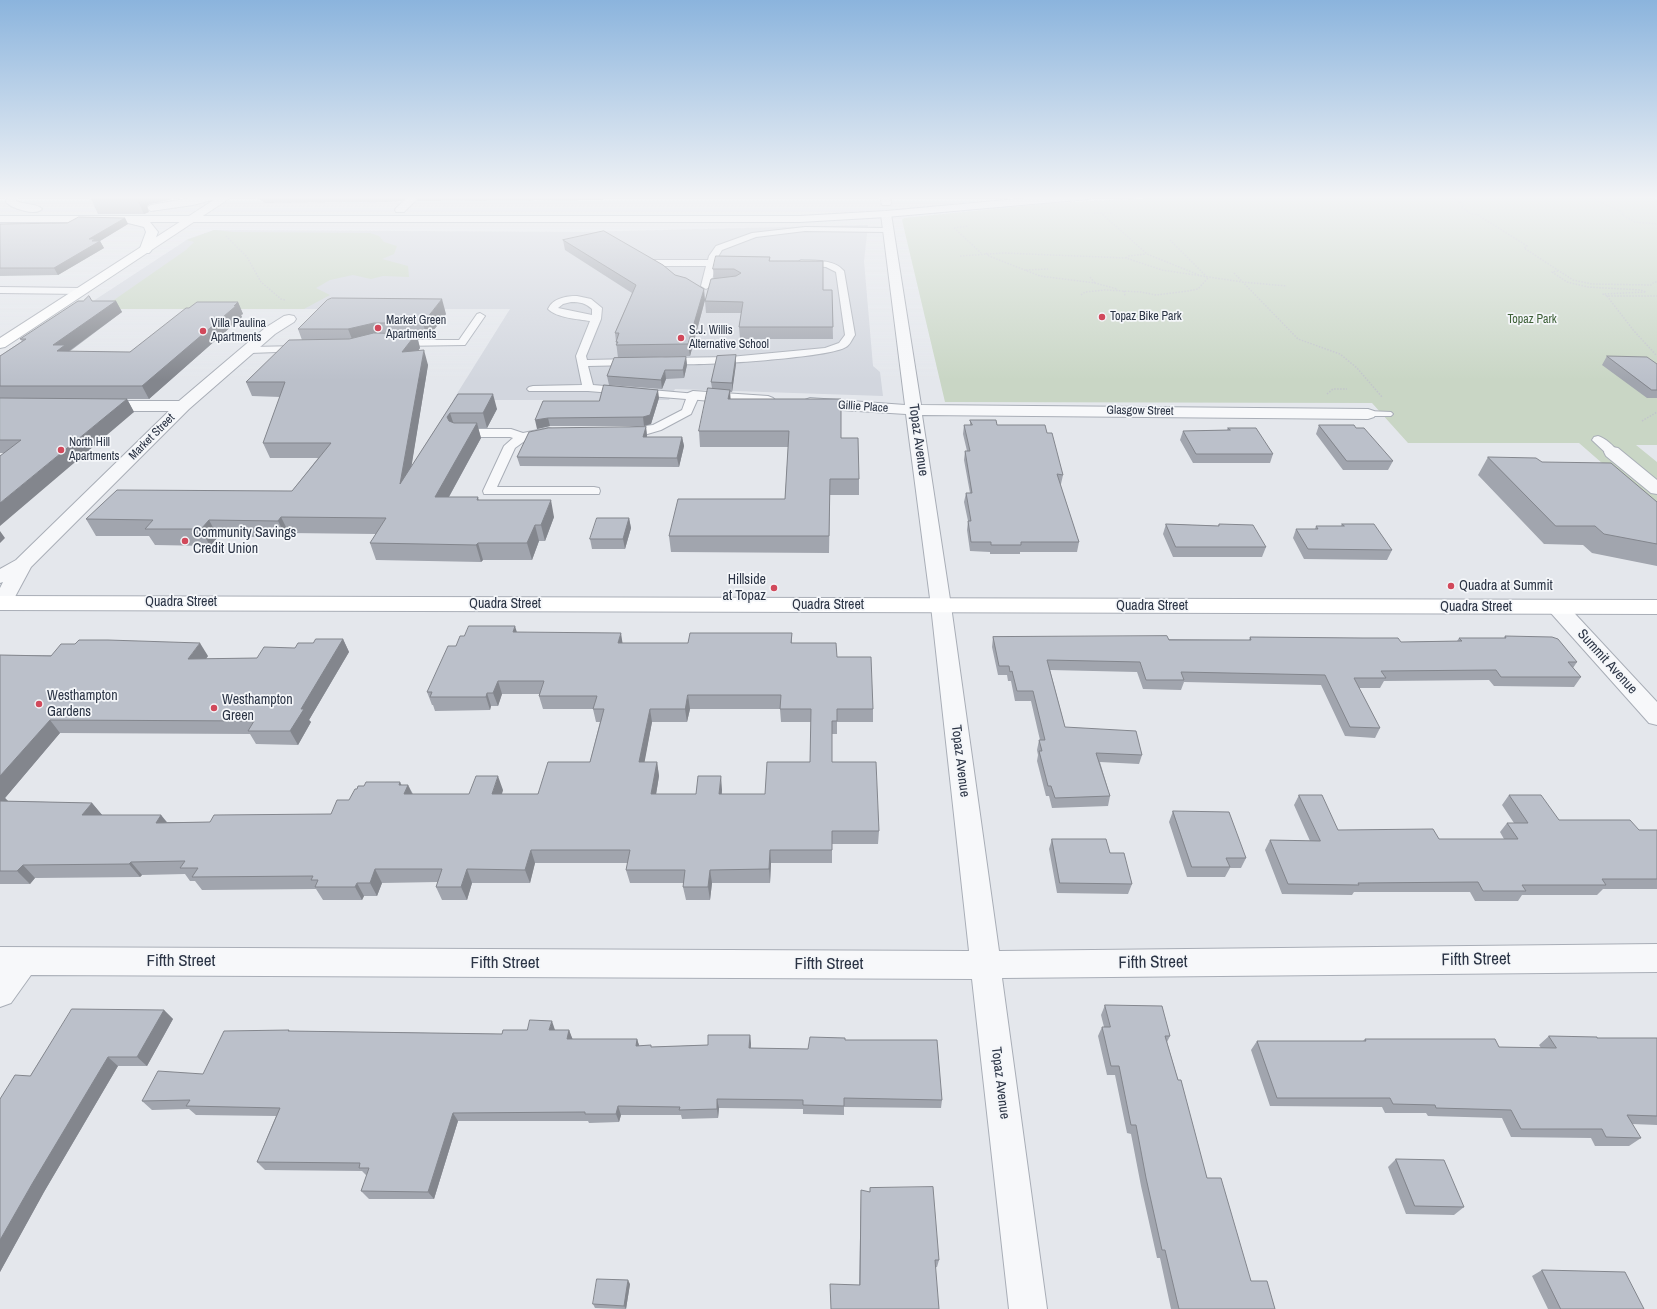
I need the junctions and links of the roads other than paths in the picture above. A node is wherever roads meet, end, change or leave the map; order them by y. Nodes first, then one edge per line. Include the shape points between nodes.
1 (135, 257) edge
2 (713, 257) edge
3 (892, 257) edge
4 (651, 263) edge
5 (711, 263) junction
6 (743, 263) edge
7 (791, 264) edge
8 (706, 285) dead end
9 (0, 290) edge
10 (81, 291) junction
11 (480, 316) dead end
12 (289, 319) road end
13 (596, 319) dead end
14 (387, 343) edge
15 (0, 344) edge
16 (309, 349) edge
17 (250, 350) junction
18 (660, 361) edge
19 (644, 362) edge
20 (582, 363) junction
21 (588, 388) junction
22 (533, 389) dead end
23 (693, 396) junction
24 (87, 406) edge
25 (183, 406) junction
26 (913, 410) junction
27 (1368, 414) joint
28 (1387, 414) dead end
29 (558, 432) edge
30 (613, 432) edge
31 (459, 433) edge
32 (522, 437) junction
33 (1598, 440) dead end
34 (1612, 452) joint
35 (1657, 489) edge
36 (594, 491) dead end
37 (23, 564) junction
38 (0, 577) edge
39 (1, 603) edge
40 (941, 606) junction
41 (1557, 607) junction
42 (1657, 607) edge
43 (1657, 717) edge
44 (1657, 958) edge
45 (11, 961) edge
46 (985, 965) junction
47 (0, 992) edge
48 (1028, 1309) edge

1 - 10 main road
2 - 5 lane
3 - 26 street, Topaz Avenue
4 - 5 lane via 672,267
5 - 6 lane
5 - 8 lane
7 - 18 lane via 823,264 834,266 840,271 850,336 843,345 826,351 730,360
9 - 10 lane
10 - 15 main road
11 - 14 lane via 460,343
12 - 17 street, Market Street via 270,331
13 - 20 lane via 581,356
16 - 17 lane
17 - 25 street, Market Street
19 - 20 lane
20 - 21 lane
21 - 22 lane
21 - 23 lane
23 - 26 street, Gillie Place
23 - 30 lane via 687,412 657,428 644,432
24 - 25 street
25 - 37 street, Market Street
26 - 27 street, Glasgow Street
26 - 40 street, Topaz Avenue
27 - 28 lane
29 - 32 lane
31 - 32 lane via 511,433
32 - 36 lane via 510,446 489,491
33 - 34 lane
34 - 35 street
37 - 38 street, Market Street
37 - 39 street, Market Street
39 - 40 main road, Quadra Street
40 - 41 main road, Quadra Street
40 - 46 street, Topaz Avenue
41 - 42 main road, Quadra Street
41 - 43 street, Summit Avenue
44 - 46 street, Fifth Street
45 - 46 street, Fifth Street
45 - 47 street
46 - 48 street, Topaz Avenue

